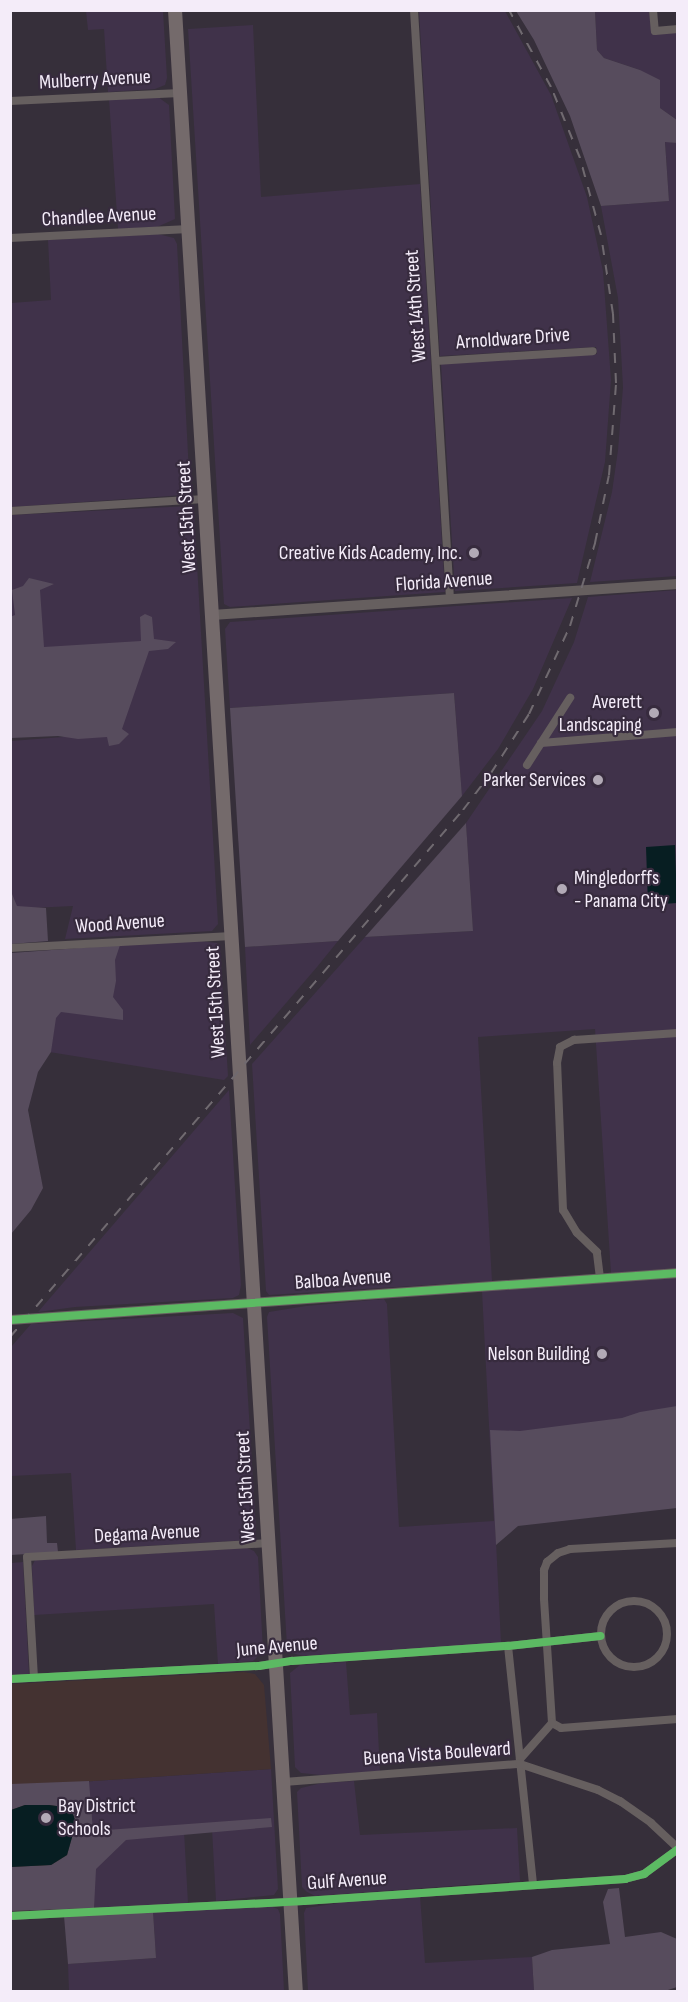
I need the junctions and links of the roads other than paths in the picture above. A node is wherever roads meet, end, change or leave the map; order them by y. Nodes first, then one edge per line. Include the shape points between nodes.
1 (175, 10) edge
2 (414, 10) edge
3 (653, 10) edge
4 (678, 29) edge
5 (180, 93) junction
6 (10, 101) edge
7 (189, 229) junction
8 (10, 238) edge
9 (593, 351) dead end
10 (436, 361) junction
11 (205, 499) junction
12 (10, 511) edge
13 (678, 584) edge
14 (450, 599) junction
15 (212, 615) junction
16 (570, 698) dead end
17 (678, 732) edge
18 (541, 743) junction
19 (526, 765) dead end
20 (232, 936) junction
21 (10, 948) edge
22 (678, 1033) edge
23 (678, 1273) edge
24 (600, 1278) junction
25 (254, 1304) junction
26 (10, 1320) edge
27 (269, 1543) junction
28 (678, 1543) edge
29 (678, 1631) edge
30 (667, 1632) junction
31 (600, 1636) junction
32 (546, 1642) junction
33 (508, 1646) junction
34 (276, 1663) junction
35 (34, 1678) junction
36 (10, 1679) edge
37 (678, 1719) edge
38 (552, 1724) junction
39 (520, 1762) junction
40 (284, 1782) junction
41 (678, 1849) edge
42 (533, 1884) junction
43 (291, 1901) junction
44 (10, 1916) edge
45 (296, 1992) edge

1 - 5 highway, West 15th Street
2 - 10 street, West 14th Street
3 - 4 street via 655,31
5 - 6 street, Mulberry Avenue
5 - 7 highway, West 15th Street
7 - 8 street, Chandlee Avenue
7 - 11 highway, West 15th Street
9 - 10 street, Arnoldware Drive
10 - 14 street, West 14th Street
11 - 12 street
11 - 15 highway, West 15th Street
13 - 14 street, Florida Avenue
14 - 15 street, Florida Avenue
15 - 20 highway, West 15th Street
16 - 18 street
17 - 18 street
18 - 19 street
20 - 21 street, Wood Avenue
20 - 25 highway, West 15th Street
22 - 24 street via 574,1040 560,1047 557,1063 563,1210 577,1233 597,1252
23 - 24 street, Balboa Avenue
24 - 25 street, Balboa Avenue
25 - 26 street, Balboa Avenue
25 - 27 highway, West 15th Street
27 - 34 highway, West 15th Street
27 - 35 street, Degama Avenue via 27,1557
28 - 32 street via 570,1549 554,1555 544,1570
29 - 30 street
30 - 31 street via 654,1607 630,1600 610,1610
30 - 31 street via 666,1647 660,1656 652,1663 636,1667 622,1666 613,1660
31 - 32 street, June Avenue
32 - 33 street, June Avenue
32 - 38 street
33 - 34 street, June Avenue
33 - 39 street
34 - 35 street, June Avenue
34 - 40 highway, West 15th Street
35 - 36 street, June Avenue
37 - 38 street via 561,1728
38 - 39 street
39 - 40 street, Buena Vista Boulevard
39 - 41 street, Buena Vista Boulevard via 620,1801
39 - 42 street
40 - 43 highway, West 15th Street
41 - 42 street, Gulf Avenue via 644,1874 625,1879
42 - 43 street, Gulf Avenue
43 - 44 street, Gulf Avenue
43 - 45 highway, West 15th Street

